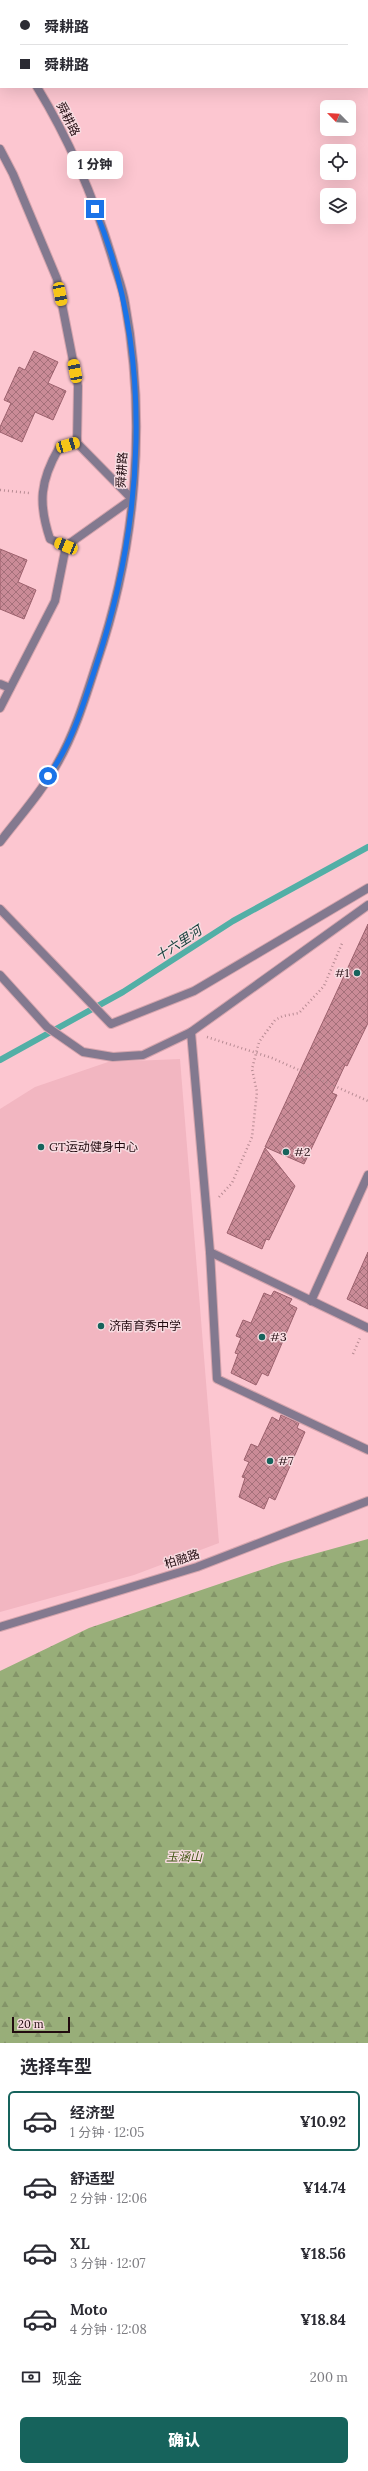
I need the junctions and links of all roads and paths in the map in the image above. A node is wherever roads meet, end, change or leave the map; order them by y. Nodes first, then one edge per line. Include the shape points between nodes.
1 (37, 88) edge
2 (0, 149) edge
3 (77, 443) junction
4 (0, 490) edge
5 (42, 495) junction
6 (132, 499) junction
7 (66, 546) junction
8 (0, 684) edge
9 (10, 688) junction
10 (0, 708) edge
11 (0, 842) edge
12 (368, 888) edge
13 (368, 905) edge
14 (0, 909) edge
15 (344, 940) dead end
16 (0, 976) edge
17 (191, 1032) junction
18 (256, 1052) junction
19 (368, 1101) edge
20 (368, 1175) edge
21 (206, 1210) junction
22 (210, 1252) junction
23 (311, 1301) junction
24 (368, 1328) edge
25 (368, 1450) edge
26 (368, 1501) edge
27 (0, 1627) edge

1 - 6 street, 舜耕路 via 51,110 83,177 106,234 125,301 135,368
2 - 3 street via 57,279 78,386
3 - 5 street via 59,448 48,468
3 - 6 street
4 - 5 path
5 - 7 street via 44,518 50,539
6 - 7 street
6 - 11 street, 舜耕路 via 130,534 120,587 84,702 57,764
7 - 9 street via 55,601
8 - 9 street
9 - 10 street
12 - 14 street via 194,991 111,1024
13 - 17 street
15 - 18 path via 324,986 299,1013 275,1020 259,1042
16 - 17 street via 47,1027 83,1052 113,1057 143,1054
17 - 18 path
17 - 21 street
18 - 19 path via 309,1073
18 - 21 path via 252,1069 257,1092 252,1137 232,1184
20 - 23 street
21 - 22 street
22 - 23 street
22 - 25 street via 217,1379
23 - 24 street
26 - 27 street, 柏融路 via 197,1567

